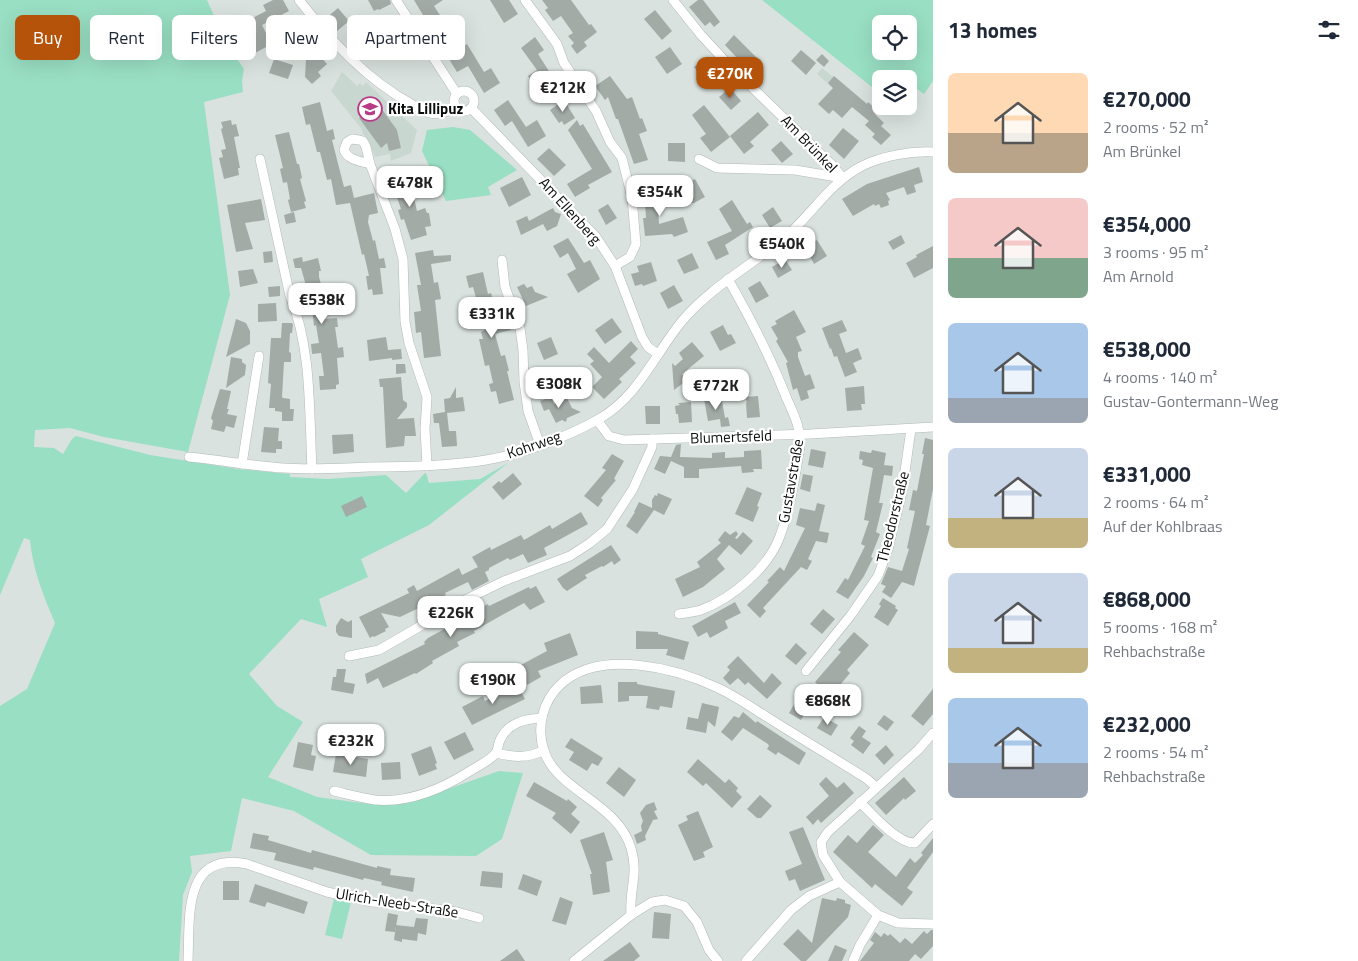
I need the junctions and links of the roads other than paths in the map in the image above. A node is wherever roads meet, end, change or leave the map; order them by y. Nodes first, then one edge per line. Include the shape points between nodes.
1 (298, 0) edge
2 (396, 0) edge
3 (525, 0) edge
4 (673, 0) edge
5 (457, 94) junction
6 (456, 107) junction
7 (472, 109) junction
8 (933, 152) edge
9 (699, 158) dead end
10 (260, 159) dead end
11 (370, 164) dead end
12 (843, 178) junction
13 (502, 260) dead end
14 (615, 266) junction
15 (728, 279) junction
16 (658, 354) junction
17 (259, 356) dead end
18 (597, 420) junction
19 (933, 427) edge
20 (911, 429) junction
21 (801, 434) junction
22 (652, 439) junction
23 (540, 445) junction
24 (189, 457) dead end
25 (242, 464) junction
26 (427, 466) junction
27 (312, 469) junction
28 (679, 614) dead end
29 (349, 656) dead end
30 (806, 671) dead end
31 (542, 718) junction
32 (933, 733) edge
33 (544, 750) junction
34 (496, 754) junction
35 (876, 787) junction
36 (334, 791) dead end
37 (860, 802) junction
38 (933, 824) edge
39 (840, 882) junction
40 (631, 915) junction
41 (878, 915) junction
42 (479, 918) dead end
43 (933, 924) edge
44 (188, 961) edge
45 (574, 961) edge
46 (718, 961) edge
47 (746, 961) edge
48 (853, 961) edge

1 - 6 street via 344,53 400,98 429,113 444,113
2 - 5 street
3 - 14 street via 556,44 564,63 596,110 610,142 622,158 632,198 636,244 630,257
4 - 12 street, Am Brünkel via 726,62
5 - 6 street
5 - 7 street, Am Ellenberg via 468,91 472,94 475,99
6 - 7 street via 464,112
7 - 14 street, Am Ellenberg via 574,212
8 - 12 street, Kohrweg via 888,157 862,166
9 - 12 street via 717,168 795,170
10 - 27 street via 290,296 298,314 306,369
11 - 26 street via 403,259 405,322 426,397
12 - 15 street, Kohrweg via 792,230
13 - 23 street via 505,287 520,328 528,411
14 - 16 street, Am Ellenberg via 642,338
15 - 16 street, Kohrweg via 682,321
15 - 21 street, Gustavstraße via 759,335
16 - 18 street, Kohrweg via 623,401
17 - 25 street
18 - 22 street, Blumertsfeld via 609,436 616,439
18 - 23 street, Kohrweg
19 - 20 street, Blumertsfeld
20 - 21 street, Blumertsfeld
20 - 30 street, Theodorstraße via 902,492 878,576 851,616
21 - 22 street, Blumertsfeld
21 - 28 street, Gustavstraße via 786,519 771,554 756,574 737,590 701,610
22 - 29 street via 652,448 633,489 607,529 590,543 570,556 467,599 379,650
23 - 26 street, Kohrweg via 488,460
24 - 25 street, Kohrweg
25 - 27 street, Kohrweg
26 - 27 street, Kohrweg
31 - 33 street
31 - 34 street via 523,720 506,730
31 - 35 street via 546,702 555,690 585,669 625,664 661,669 690,677 736,697
32 - 35 street
33 - 34 street via 524,757
33 - 40 street via 564,780 616,822 626,836 635,877
34 - 36 street via 440,788 410,797 376,800
35 - 37 street
37 - 38 street via 906,843 915,843
37 - 39 street via 821,842 823,855
39 - 41 street
39 - 47 street via 809,896 791,910
40 - 45 street
40 - 46 street via 652,902 665,900 684,906 697,922 709,950
41 - 43 street via 898,923
41 - 48 street
42 - 44 street, Ulrich-Neeb-Straße via 457,912 372,902 327,892 246,864 224,862 209,869 194,887

